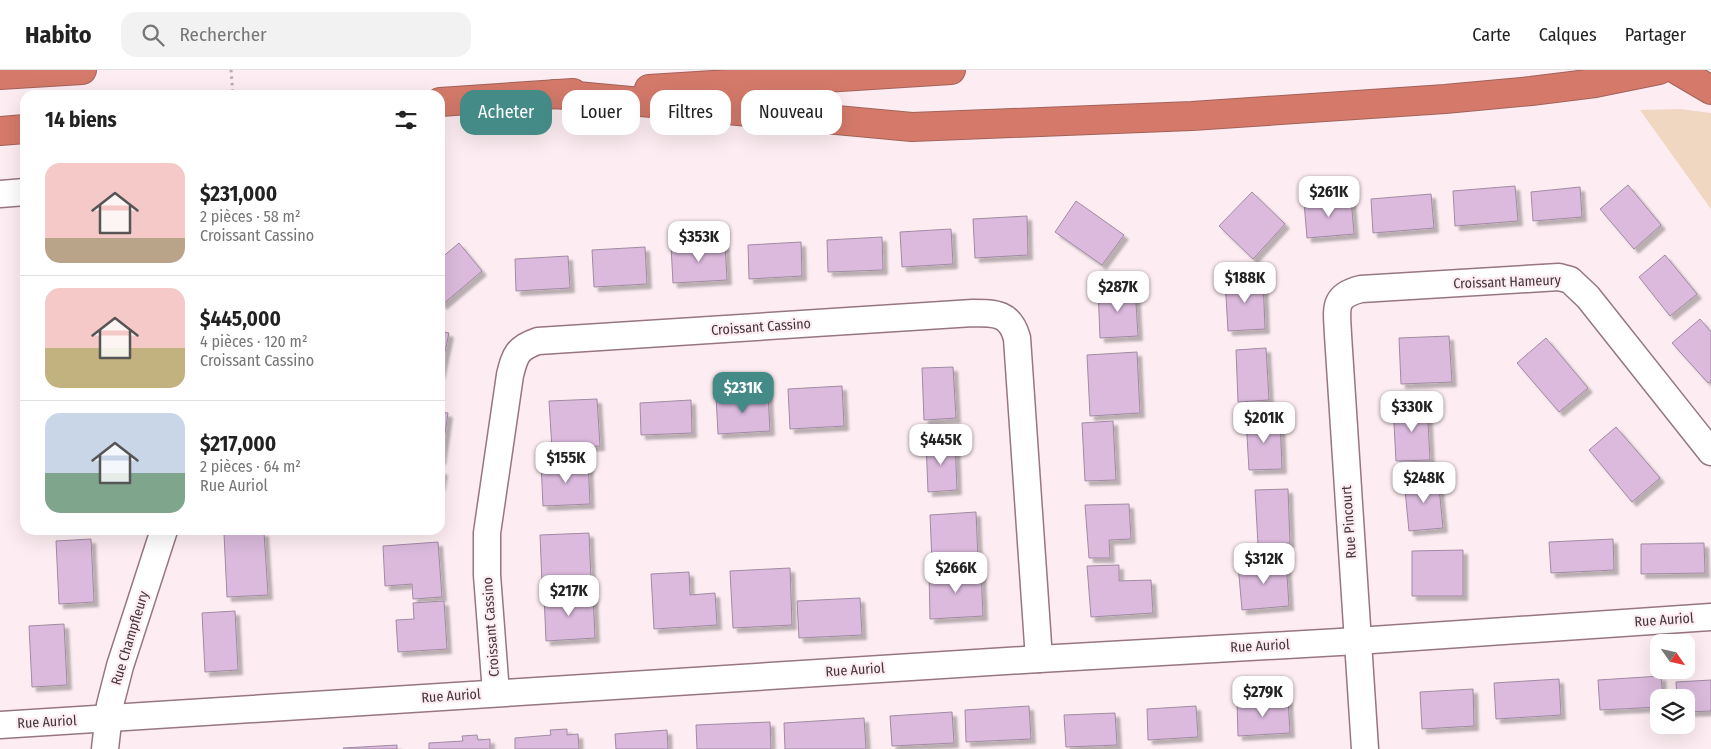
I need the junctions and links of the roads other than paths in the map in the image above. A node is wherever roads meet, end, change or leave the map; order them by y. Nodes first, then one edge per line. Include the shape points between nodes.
1 (82, 70) edge
2 (951, 70) edge
3 (1659, 70) edge
4 (1677, 70) edge
5 (0, 75) edge
6 (1711, 90) edge
7 (555, 94) junction
8 (445, 102) edge
9 (20, 129) edge
10 (0, 131) edge
11 (20, 192) edge
12 (0, 194) edge
13 (1343, 296) joint
14 (1711, 452) edge
15 (162, 535) edge
16 (1711, 617) edge
17 (1357, 640) junction
18 (1039, 659) junction
19 (496, 693) junction
20 (108, 719) junction
21 (0, 725) edge
22 (105, 749) edge
23 (1364, 749) edge

1 - 5 highway
2 - 7 highway
3 - 7 highway via 1585,84 1444,99 1192,116 912,127
4 - 6 highway
7 - 8 highway
9 - 10 highway
11 - 12 street
13 - 14 street, Croissant Hameury via 1361,289 1559,277 1570,280 1588,297
13 - 17 street, Rue Pincourt via 1338,308 1338,327
15 - 20 street, Rue Champfleury via 120,666
16 - 17 street, Rue Auriol
17 - 18 street, Rue Auriol
17 - 23 street, Rue Pincourt
18 - 19 street, Rue Auriol
18 - 19 street, Croissant Cassino via 1017,338 1014,328 1005,318 973,314 538,341 518,351 510,375 486,533
19 - 20 street, Rue Auriol
20 - 21 street, Rue Auriol
20 - 22 street, Rue Champfleury

